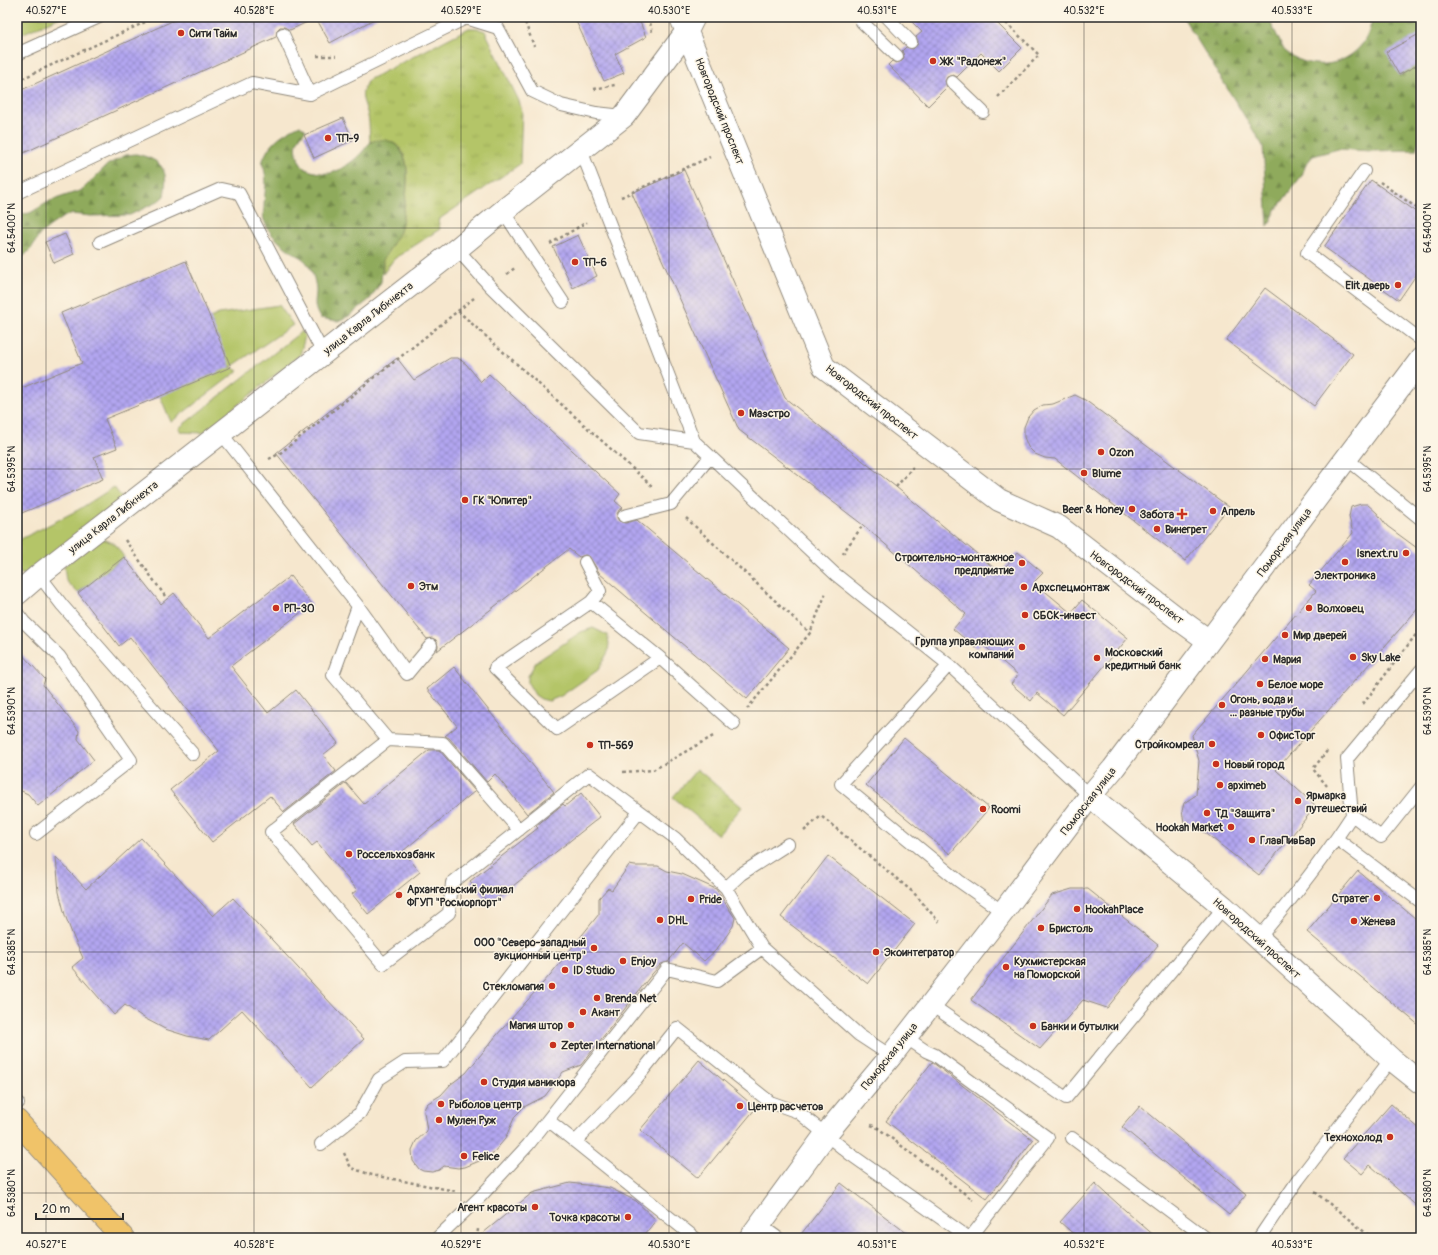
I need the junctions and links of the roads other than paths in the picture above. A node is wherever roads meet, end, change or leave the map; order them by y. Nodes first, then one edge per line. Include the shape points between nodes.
1 (99, 17) edge
2 (862, 17) edge
3 (887, 17) edge
4 (687, 22) edge
5 (283, 34) dead end
6 (911, 42) dead end
7 (17, 54) edge
8 (897, 56) dead end
9 (952, 82) dead end
10 (310, 94) junction
11 (983, 112) road end
12 (624, 116) junction
13 (581, 150) junction
14 (1364, 171) road end
15 (17, 193) edge
16 (503, 211) junction
17 (100, 242) dead end
18 (457, 249) junction
19 (563, 302) dead end
20 (1421, 340) edge
21 (323, 353) junction
22 (1421, 360) edge
23 (220, 433) junction
24 (694, 441) junction
25 (710, 457) junction
26 (1347, 459) junction
27 (624, 516) dead end
28 (1421, 519) edge
29 (585, 562) dead end
30 (39, 575) junction
31 (17, 594) edge
32 (591, 602) junction
33 (358, 606) junction
34 (17, 613) edge
35 (1209, 641) junction
36 (431, 645) dead end
37 (660, 658) junction
38 (949, 665) junction
39 (1421, 670) edge
40 (734, 724) road end
41 (388, 740) junction
42 (193, 754) dead end
43 (1421, 787) edge
44 (1090, 796) junction
45 (639, 812) junction
46 (1352, 815) junction
47 (518, 830) junction
48 (36, 834) dead end
49 (1337, 838) junction
50 (788, 844) road end
51 (726, 888) junction
52 (1421, 902) edge
53 (1224, 907) junction
54 (1003, 912) junction
55 (1259, 938) junction
56 (762, 948) junction
57 (930, 1004) junction
58 (905, 1037) junction
59 (891, 1056) junction
60 (1391, 1060) junction
61 (1421, 1083) edge
62 (17, 1110) edge
63 (548, 1120) junction
64 (826, 1134) junction
65 (1072, 1138) dead end
66 (575, 1142) junction
67 (321, 1144) dead end
68 (755, 1232) edge
69 (123, 1238) edge
70 (437, 1238) edge
71 (695, 1238) edge
72 (778, 1238) edge
73 (969, 1238) edge
74 (1206, 1238) edge
75 (1259, 1238) edge

1 - 7 lane
2 - 8 lane via 862,22
3 - 6 lane
4 - 12 street, улица Карла Либкнехта
4 - 35 street, Новгородский проспект via 734,147 824,367 999,500 1059,527
5 - 10 lane
9 - 11 lane
10 - 12 lane via 466,18 498,28 532,91 561,105
10 - 15 lane via 252,84
12 - 13 street, улица Карла Либкнехта
13 - 16 street, улица Карла Либкнехта
13 - 24 lane
14 - 20 lane via 1307,253
16 - 18 street, улица Карла Либкнехта
16 - 19 lane
17 - 21 lane via 220,189 239,193
18 - 21 street, улица Карла Либкнехта
18 - 24 lane via 490,286 639,433
21 - 23 street, улица Карла Либкнехта
22 - 26 street, Поморская улица
23 - 30 street, улица Карла Либкнехта
23 - 33 lane
24 - 25 lane
25 - 27 lane via 671,504
25 - 38 lane via 835,574
26 - 28 lane
26 - 35 street, Поморская улица
29 - 32 lane via 600,590
30 - 31 street, улица Карла Либкнехта
30 - 42 lane via 62,605
32 - 37 lane
32 - 37 lane via 495,668 557,728
33 - 36 lane via 407,674
33 - 41 lane via 333,675
34 - 48 lane via 59,656 131,760
35 - 44 street, Поморская улица via 1114,769
37 - 40 lane
38 - 44 lane
38 - 54 lane via 841,784 959,881
39 - 46 lane via 1347,759
41 - 47 lane via 443,744
41 - 47 lane via 271,832 383,964 449,913 452,883
43 - 46 lane via 1380,837
44 - 53 street, Новгородский проспект
44 - 54 street, Поморская улица
45 - 47 lane via 589,774
45 - 51 lane via 675,838
45 - 67 lane via 443,1061 405,1062 379,1079 360,1113
46 - 49 lane
49 - 52 lane
49 - 55 lane
50 - 51 lane via 741,874
51 - 56 lane
53 - 55 street, Новгородский проспект
53 - 57 lane via 1066,1098
54 - 57 street, Поморская улица
55 - 60 street, Новгородский проспект
56 - 59 lane via 860,1035
56 - 63 lane via 717,981 667,969
57 - 58 street, Поморская улица
58 - 59 street, Поморская улица
58 - 73 lane via 935,1055 1048,1138
59 - 64 street, Поморская улица
60 - 61 street, Новгородский проспект
60 - 75 lane via 1298,1180
62 - 69 main road
63 - 66 lane
63 - 70 lane via 528,1145
64 - 66 lane via 798,1112 770,1102 677,1028 636,1079
64 - 68 street, Поморская улица
64 - 73 lane via 850,1154
65 - 74 lane
66 - 71 lane
68 - 72 lane

